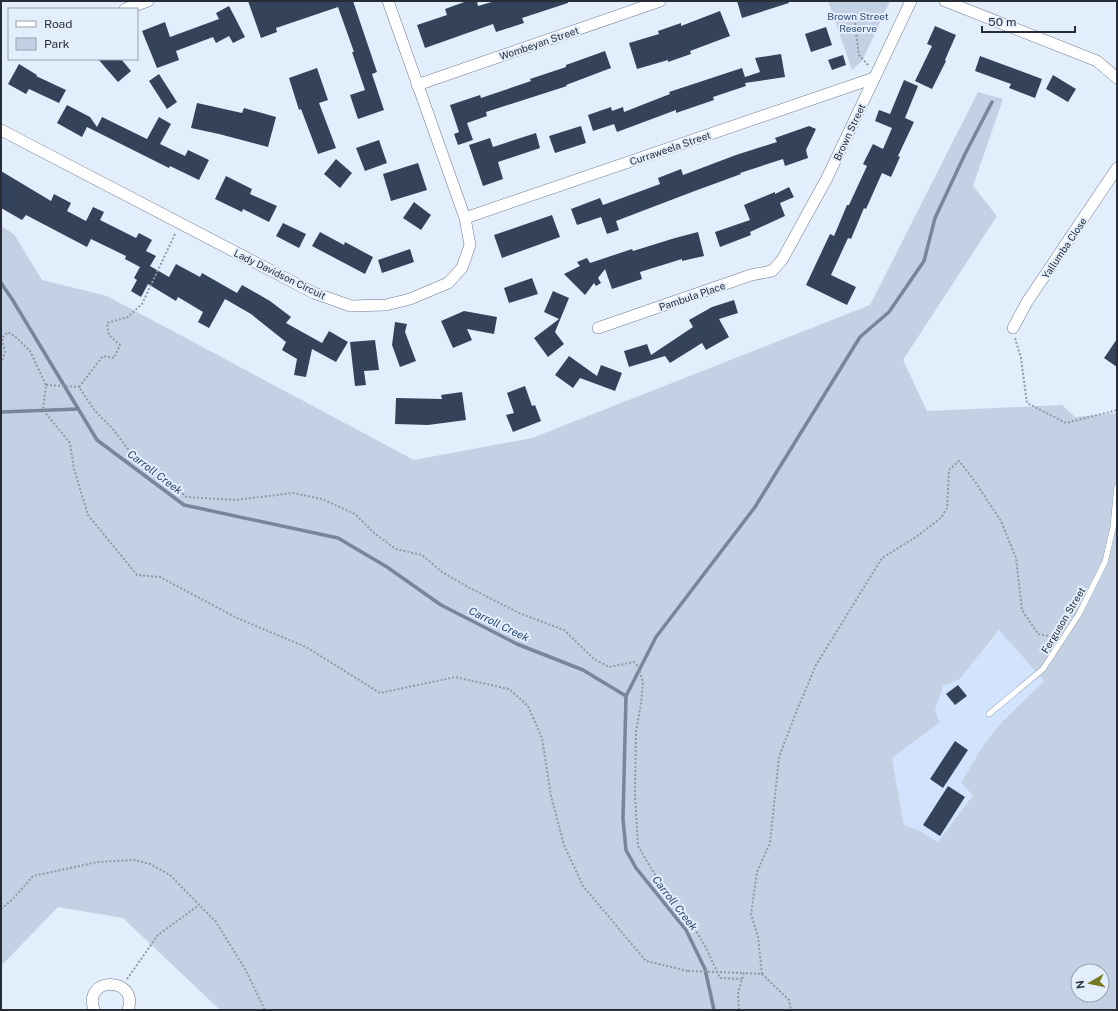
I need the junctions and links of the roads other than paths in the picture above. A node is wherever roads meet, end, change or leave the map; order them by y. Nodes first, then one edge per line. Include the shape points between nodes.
1 (148, 1) edge
2 (388, 1) edge
3 (660, 1) edge
4 (910, 1) edge
5 (945, 1) edge
6 (128, 8) edge
7 (875, 75) junction
8 (1117, 78) edge
9 (417, 85) junction
10 (1, 130) edge
11 (1117, 168) edge
12 (465, 218) junction
13 (782, 260) joint
14 (598, 328) dead end
15 (1012, 328) road end
16 (1117, 487) edge
17 (989, 714) dead end
18 (94, 1010) edge
19 (128, 1010) edge

1 - 6 street
2 - 9 street, Lady Davidson Circuit
3 - 9 street, Wombeyan Street
4 - 7 street, Brown Street
5 - 8 street via 1097,61
7 - 12 street, Curraweela Street
7 - 13 street, Brown Street via 827,178
9 - 12 street, Lady Davidson Circuit
10 - 12 street, Lady Davidson Circuit via 314,293 351,306 386,305 410,299 448,283 462,268 470,245
11 - 15 street, Yallumba Close
13 - 14 street, Pambula Place via 772,271 751,275
16 - 17 lane, Ferguson Street via 1113,528 1104,562 1082,608 1043,669
18 - 19 street via 93,997 99,988 110,984 122,987 130,1002

